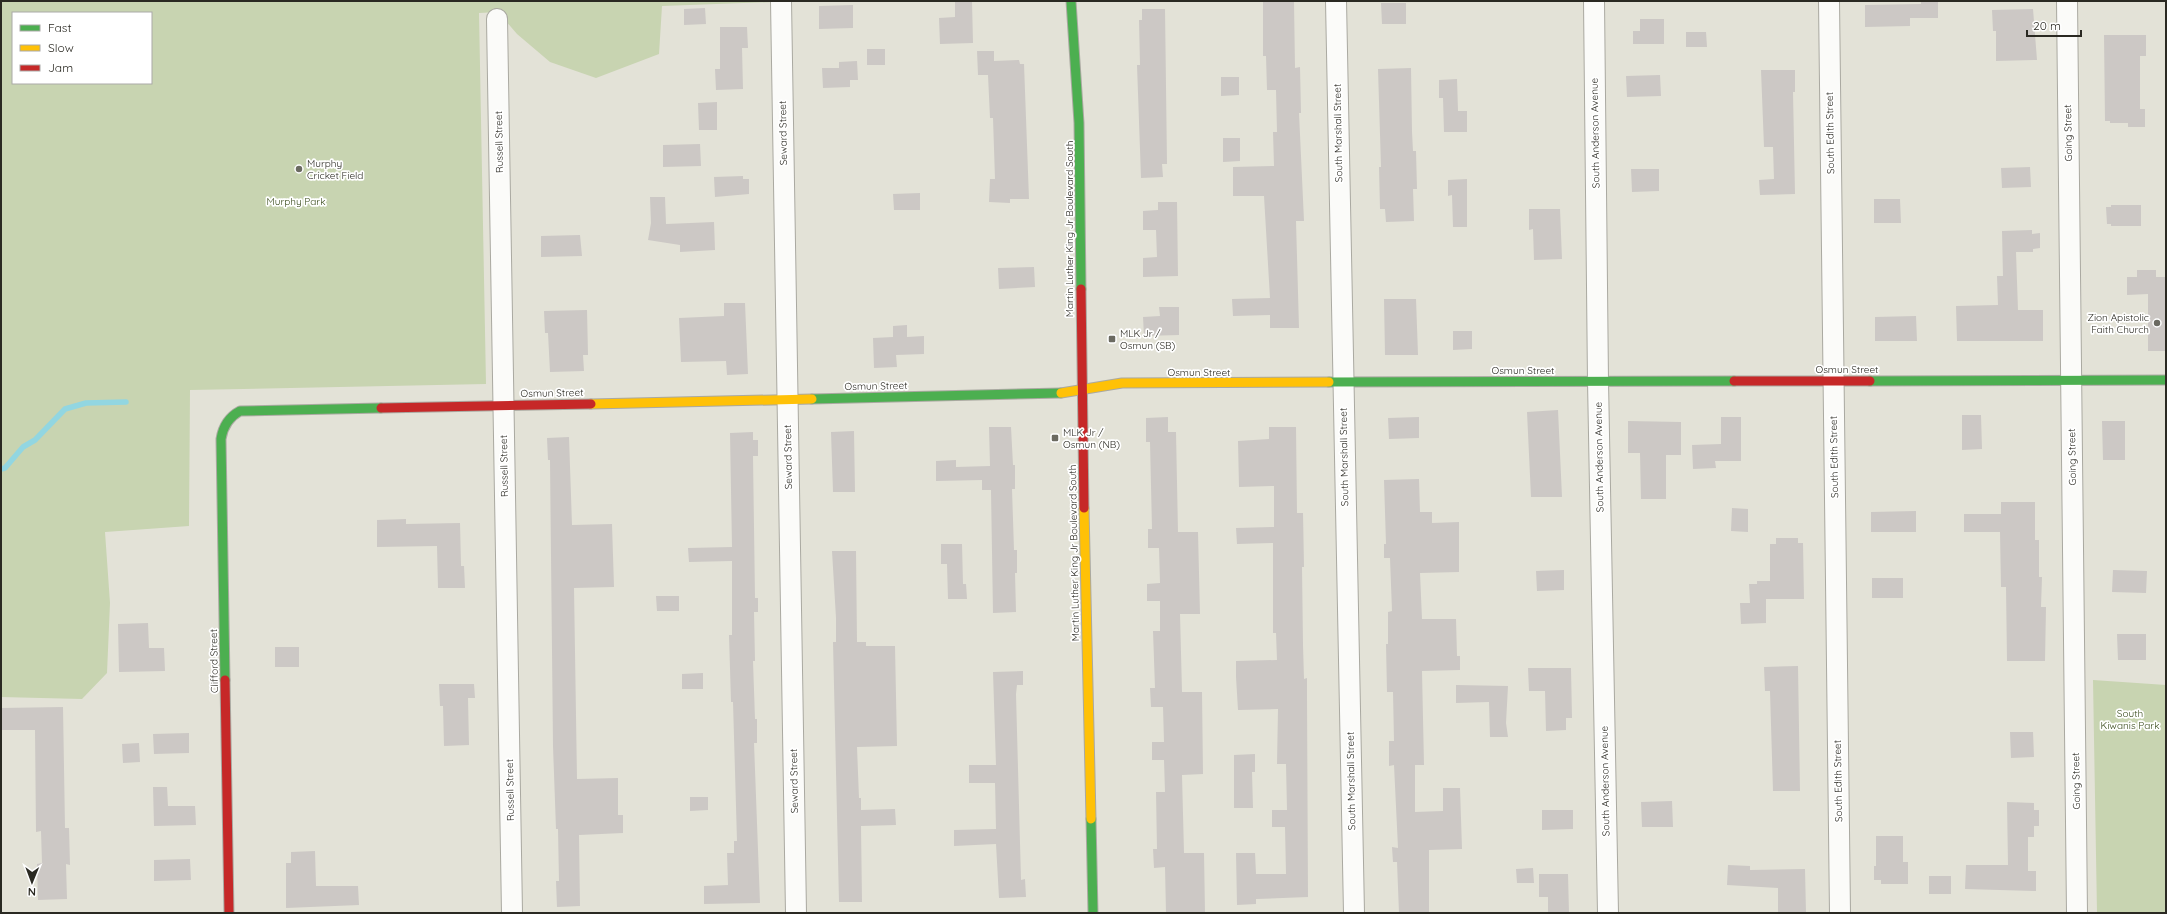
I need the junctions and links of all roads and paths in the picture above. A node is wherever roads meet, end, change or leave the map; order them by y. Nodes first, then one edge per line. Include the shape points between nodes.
1 (781, 1) edge
2 (1071, 1) edge
3 (1336, 1) edge
4 (1594, 1) edge
5 (1829, 1) edge
6 (2067, 1) edge
7 (497, 19) dead end
8 (1833, 380) junction
9 (2071, 380) junction
10 (2166, 380) edge
11 (1598, 381) junction
12 (1343, 382) junction
13 (1082, 389) junction
14 (787, 399) junction
15 (503, 405) junction
16 (234, 414) joint
17 (229, 913) edge
18 (512, 913) edge
19 (796, 913) edge
20 (1093, 913) edge
21 (1354, 913) edge
22 (1608, 913) edge
23 (1840, 913) edge
24 (2077, 913) edge

1 - 14 street, Seward Street
2 - 13 street, Martin Luther King Jr Boulevard South via 1079,123
3 - 12 street, South Marshall Street
4 - 11 street, South Anderson Avenue
5 - 8 street, South Edith Street
6 - 9 street, Going Street
7 - 15 street, Russell Street
8 - 9 street, Osmun Street
8 - 11 street, Osmun Street
8 - 23 street, South Edith Street
9 - 10 street, Osmun Street
9 - 24 street, Going Street
11 - 12 street, Osmun Street
11 - 22 street, South Anderson Avenue
12 - 13 street, Osmun Street via 1122,383
12 - 21 street, South Marshall Street
13 - 14 street, Osmun Street via 1051,394
13 - 20 street, Martin Luther King Jr Boulevard South
14 - 15 street, Osmun Street
14 - 19 street, Seward Street
15 - 16 street, Osmun Street via 251,410
15 - 18 street, Russell Street
16 - 17 street, Clifford Street via 224,425 221,439

